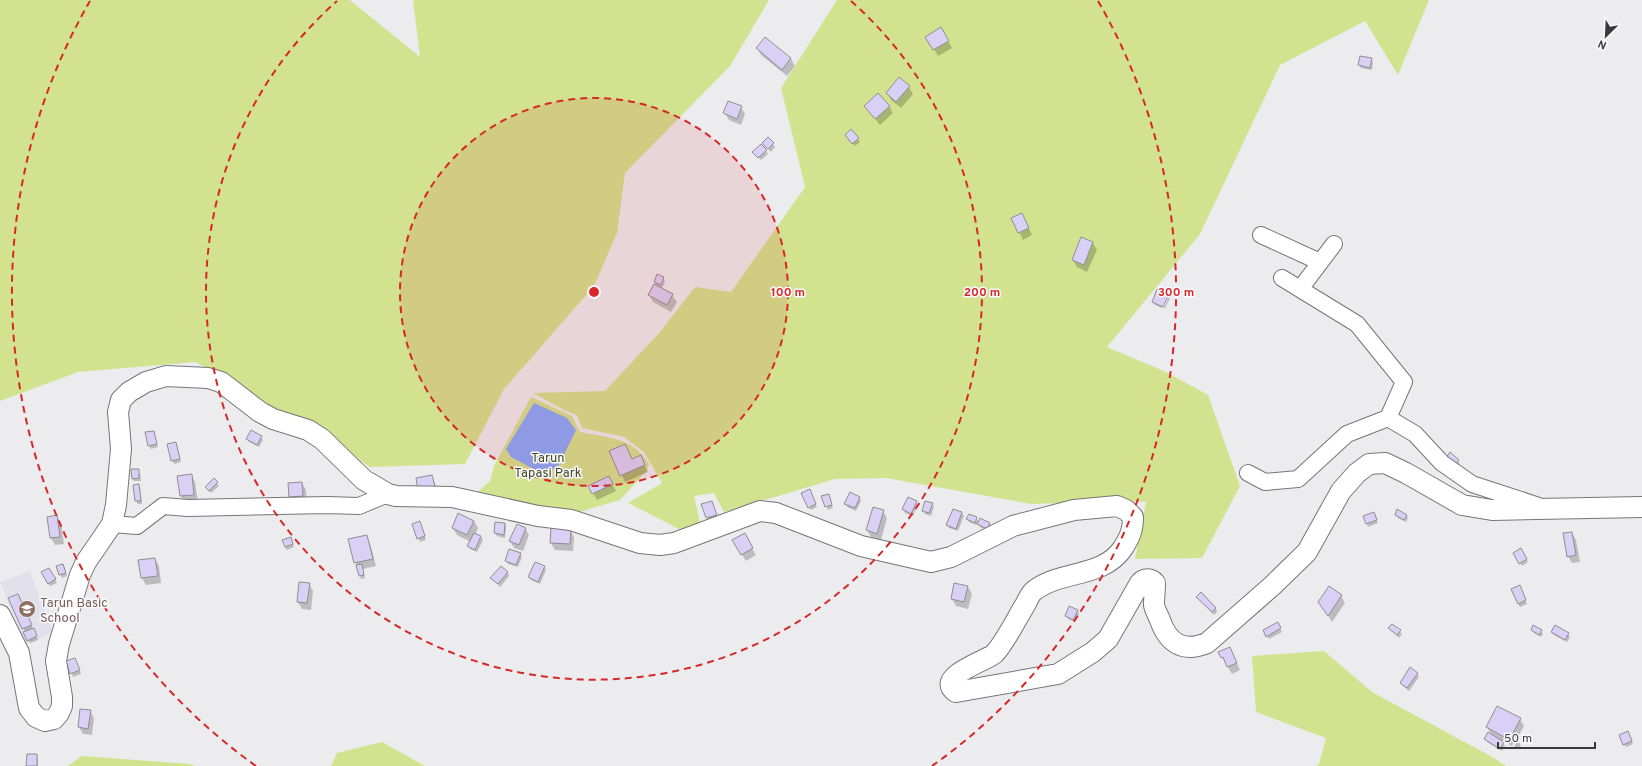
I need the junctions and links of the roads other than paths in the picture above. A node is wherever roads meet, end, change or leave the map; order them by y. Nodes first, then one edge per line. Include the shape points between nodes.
1 (1261, 235) dead end
2 (1334, 244) dead end
3 (1320, 262) junction
4 (1282, 278) dead end
5 (1300, 289) junction
6 (1388, 418) junction
7 (1248, 473) dead end
8 (388, 494) junction
9 (1642, 507) edge
10 (1548, 509) junction
11 (112, 524) junction
12 (0, 615) edge

1 - 3 street
2 - 3 street
3 - 5 street
4 - 5 street
5 - 6 street via 1357,324 1404,382
6 - 7 street via 1347,434 1298,479 1265,482
6 - 10 street via 1415,434 1442,463 1472,484
8 - 10 main road via 452,497 538,516 571,520 640,543 660,545 674,543 760,511 776,513 861,546 932,562 951,557 1013,526 1046,516 1074,510 1117,506 1126,510 1133,517 1133,528 1131,537 1119,555 1101,568 1057,578 1033,590 994,655 966,668 954,678 953,690 961,692 1058,674 1093,652 1108,639 1140,583 1146,579 1155,583 1154,606 1164,633 1175,643 1187,647 1207,644 1307,552 1341,491 1369,464 1386,463 1462,505 1492,510
8 - 11 street via 359,506 163,506 137,526
8 - 11 main road via 364,480 308,430 260,412 222,382 208,378 166,376 146,382 121,400 118,412 121,449
9 - 10 main road
11 - 12 main road via 80,575 59,644 56,661 62,706 54,719 45,721 36,717 30,708 20,653

